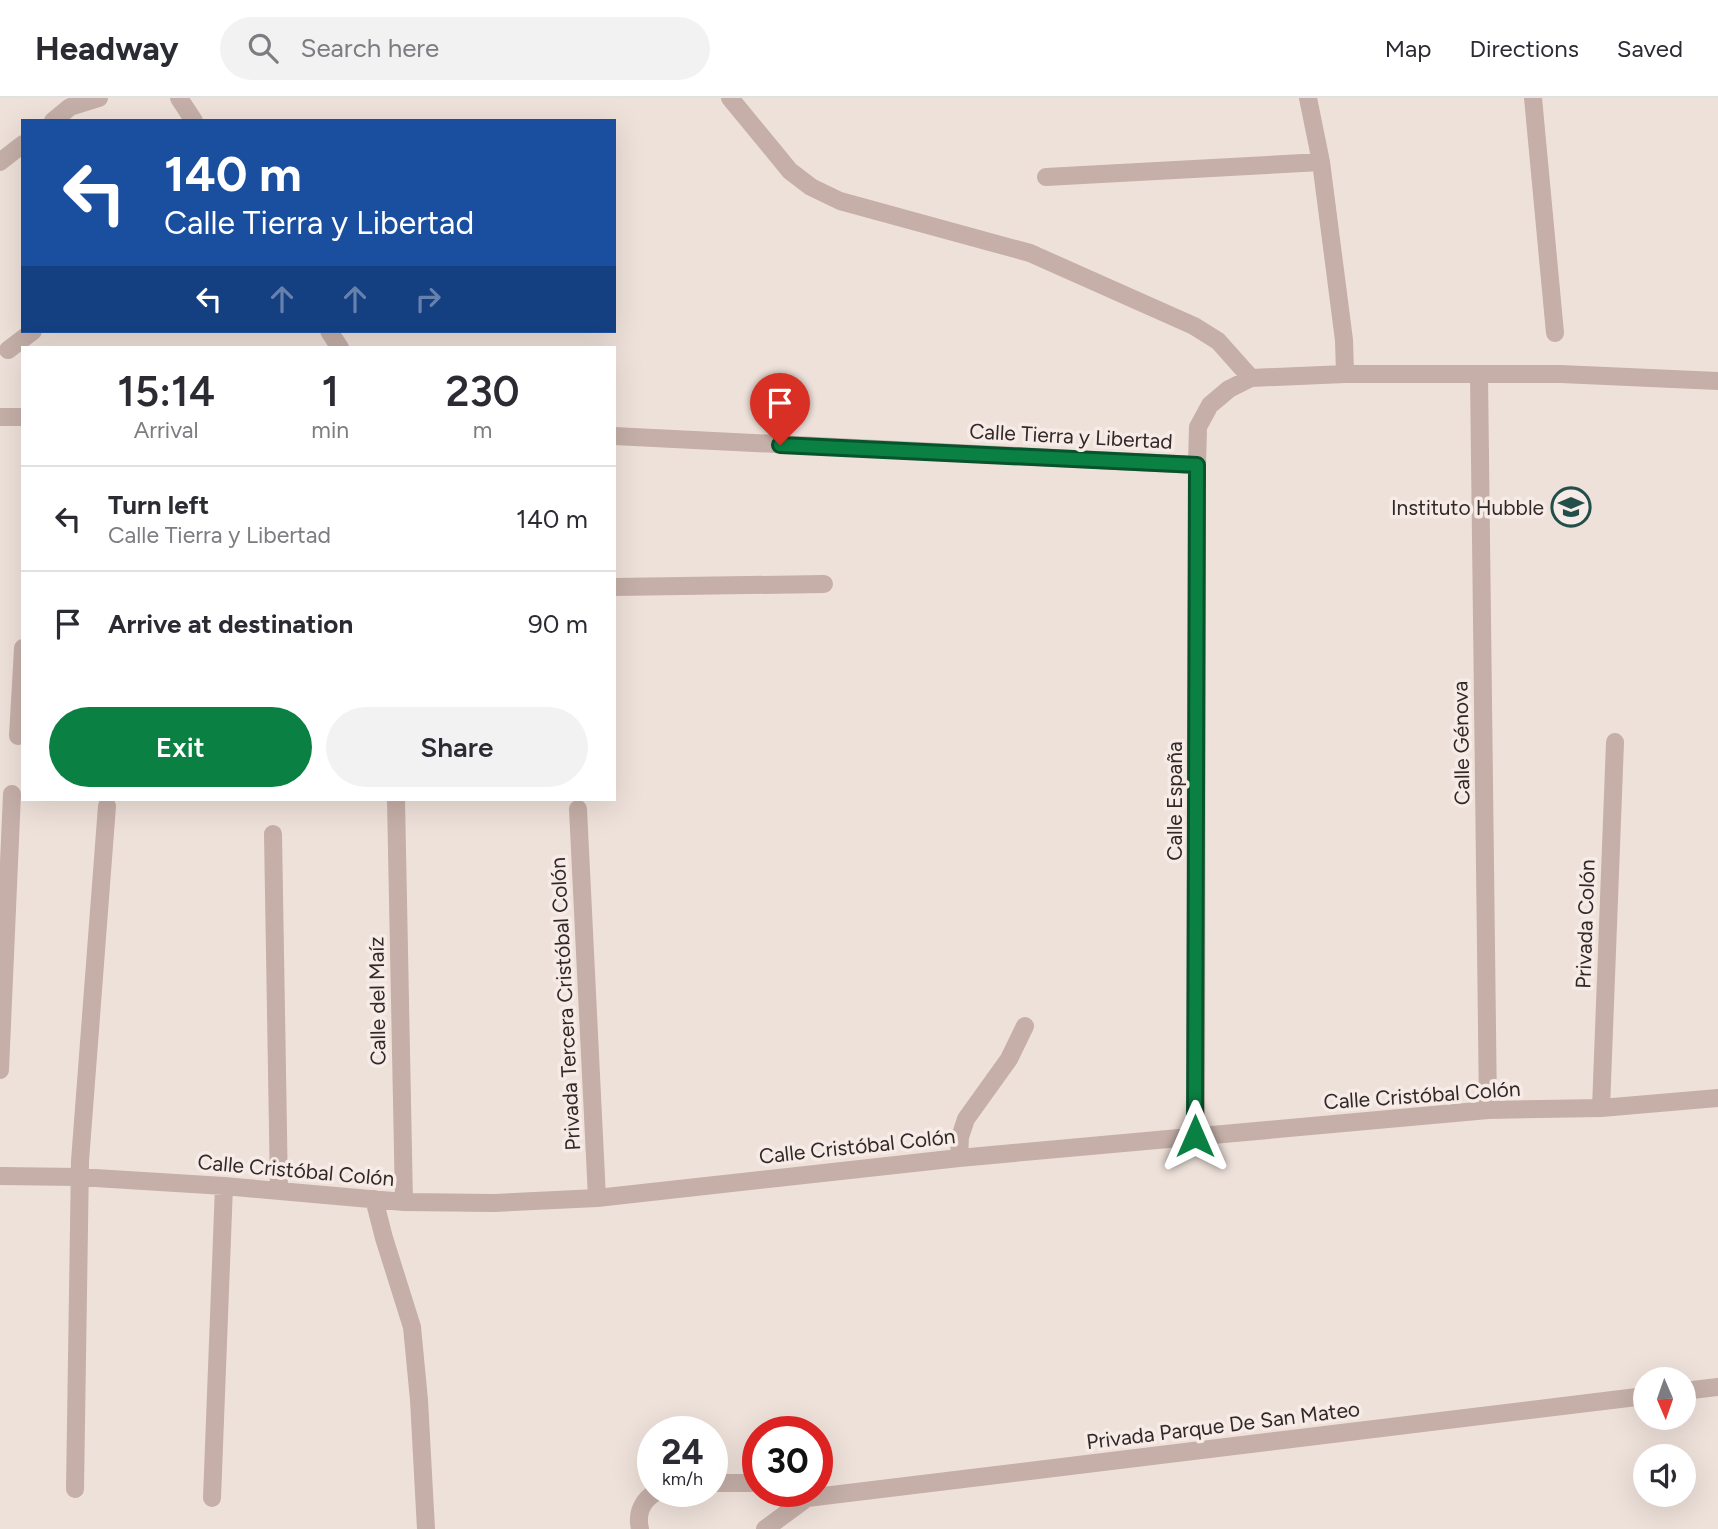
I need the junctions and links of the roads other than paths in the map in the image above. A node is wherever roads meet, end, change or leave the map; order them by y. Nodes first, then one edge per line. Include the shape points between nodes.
1 (99, 98) edge
2 (166, 98) edge
3 (180, 98) edge
4 (730, 98) edge
5 (1308, 98) edge
6 (1532, 98) edge
7 (70, 114) edge
8 (193, 119) edge
9 (21, 146) edge
10 (0, 162) edge
11 (1321, 162) junction
12 (1046, 177) dead end
13 (30, 333) edge
14 (1555, 333) dead end
15 (8, 350) dead end
16 (1345, 374) junction
17 (1479, 375) junction
18 (1251, 378) junction
19 (1718, 381) edge
20 (21, 416) edge
21 (0, 417) edge
22 (616, 436) edge
23 (1197, 465) junction
24 (824, 584) dead end
25 (616, 587) edge
26 (21, 692) edge
27 (19, 736) dead end
28 (1615, 742) dead end
29 (12, 794) dead end
30 (396, 801) edge
31 (107, 806) dead end
32 (578, 809) dead end
33 (274, 834) dead end
34 (1025, 1026) dead end
35 (0, 1070) edge
36 (1718, 1098) edge
37 (1601, 1108) junction
38 (1488, 1110) junction
39 (1195, 1136) junction
40 (958, 1158) junction
41 (0, 1176) edge
42 (79, 1177) junction
43 (224, 1186) junction
44 (279, 1190) junction
45 (597, 1198) junction
46 (374, 1199) junction
47 (404, 1202) junction
48 (1718, 1387) edge
49 (1696, 1390) edge
50 (1633, 1397) edge
51 (75, 1489) dead end
52 (833, 1495) edge
53 (212, 1498) dead end
54 (642, 1507) edge
55 (795, 1507) edge
56 (426, 1529) edge
57 (640, 1529) edge
58 (765, 1529) edge

1 - 7 street
2 - 3 street
3 - 8 street
4 - 18 street via 790,171 811,187 840,201 1030,253 1142,301 1218,341
5 - 11 street
6 - 14 street
9 - 10 street
11 - 12 street
11 - 16 street via 1345,340
13 - 15 street
16 - 17 street, Calle Tierra y Libertad
16 - 18 street, Calle Tierra y Libertad
17 - 19 street, Calle Tierra y Libertad
17 - 38 street, Calle Génova
18 - 23 street, Calle Tierra y Libertad via 1210,405 1198,426
20 - 21 street
22 - 23 street, Calle Tierra y Libertad
23 - 39 street, Calle España
24 - 25 street
26 - 27 street
28 - 37 street, Privada Colón
29 - 35 street
30 - 47 street, Calle del Maíz
31 - 42 street
32 - 45 street, Privada Tercera Cristóbal Colón
33 - 44 street
34 - 40 street via 1009,1059 966,1119
36 - 37 street, Calle Cristóbal Colón
37 - 38 street, Calle Cristóbal Colón
38 - 39 street, Calle Cristóbal Colón
39 - 40 street, Calle Cristóbal Colón
40 - 45 street, Calle Cristóbal Colón
41 - 42 street, Calle Cristóbal Colón
42 - 43 street, Calle Cristóbal Colón
42 - 51 street
43 - 44 street, Calle Cristóbal Colón
43 - 53 street
44 - 46 street, Calle Cristóbal Colón
45 - 47 street, Calle Cristóbal Colón
46 - 47 street, Calle Cristóbal Colón
46 - 56 street via 412,1326
48 - 49 street
50 - 52 street, Privada Parque De San Mateo
54 - 57 street
55 - 58 street, Privada Parque De San Mateo

